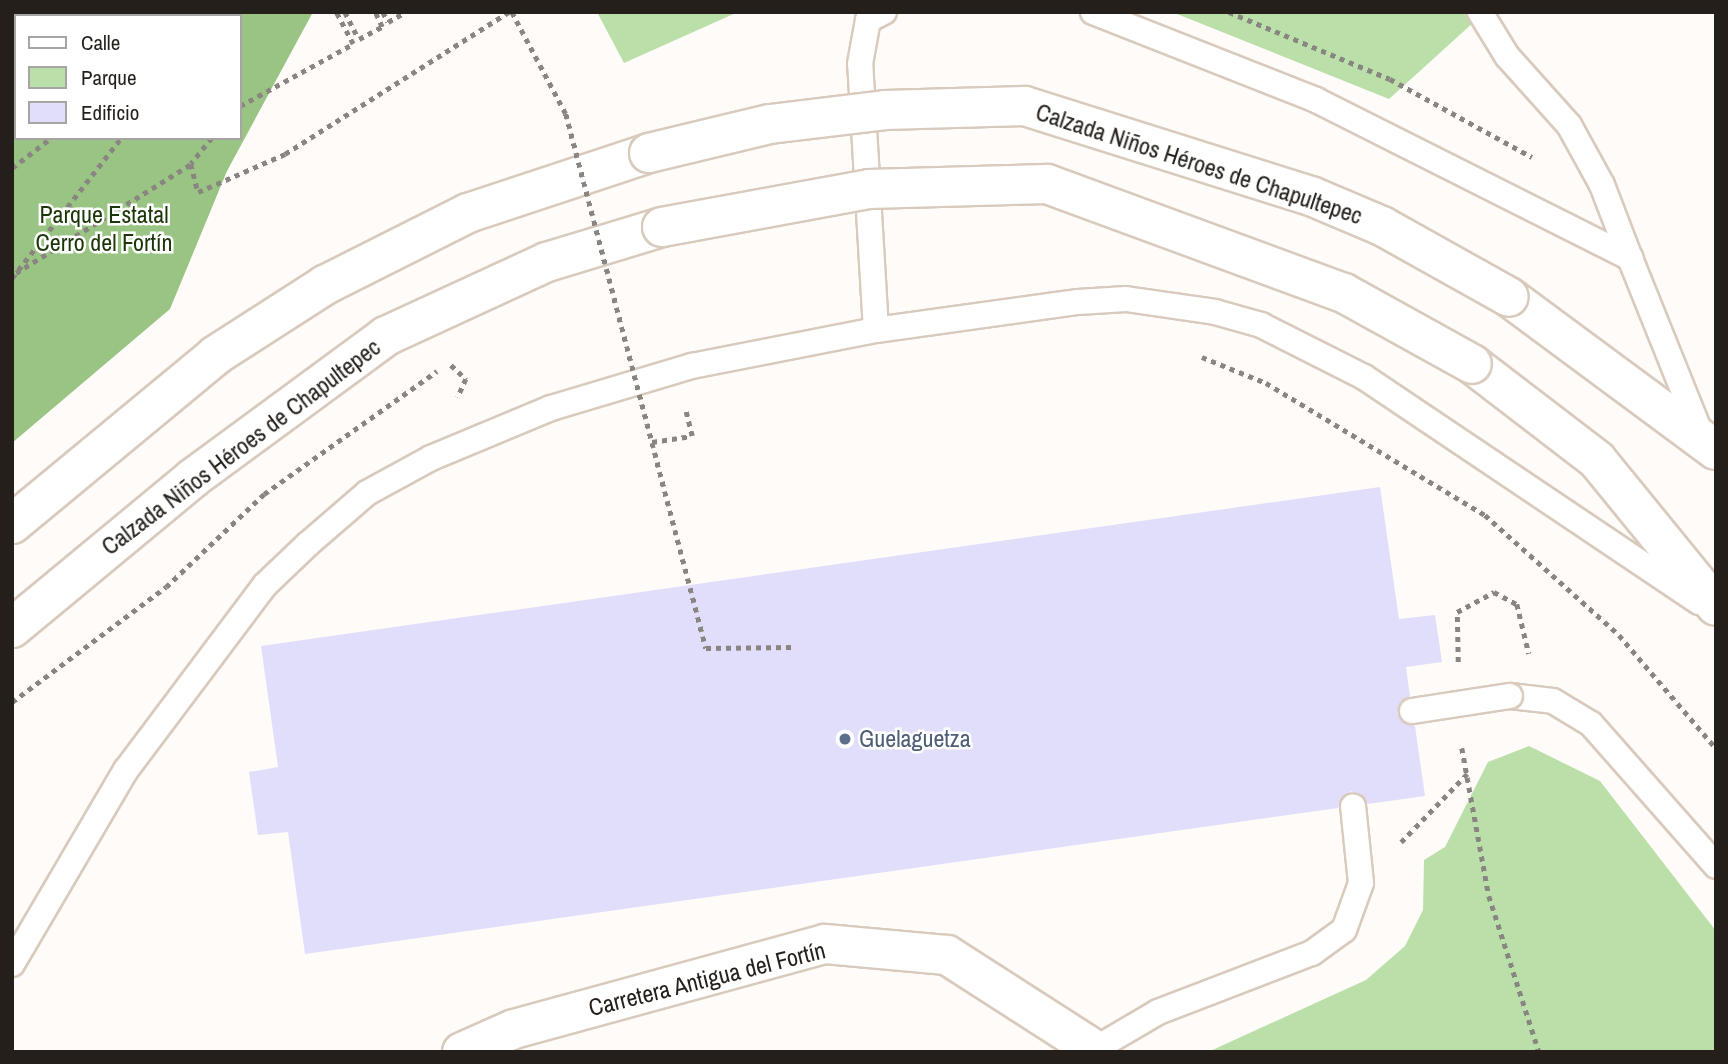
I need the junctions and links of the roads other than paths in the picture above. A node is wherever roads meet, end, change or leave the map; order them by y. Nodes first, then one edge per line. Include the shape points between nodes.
1 (884, 12) edge
2 (1093, 12) edge
3 (1480, 12) edge
4 (1630, 258) junction
5 (876, 330) junction
6 (1708, 442) edge
7 (12, 524) edge
8 (1716, 606) edge
9 (1716, 613) edge
10 (12, 628) edge
11 (1412, 711) dead end
12 (1353, 806) dead end
13 (1716, 866) edge
14 (12, 964) edge
15 (1096, 1050) edge
16 (462, 1052) edge

1 - 5 lane via 868,20 860,64
2 - 4 lane via 1316,100
3 - 4 lane via 1507,56 1569,125 1602,186
4 - 6 lane
5 - 9 lane via 1126,299 1261,326 1364,377
5 - 14 lane via 692,366 551,408 431,458 367,494 249,607 126,770
6 - 7 main road, Calzada Niños Héroes de Chapultepec, bridge via 1509,297 1382,226 1311,196 1025,106 872,111 770,124 649,153 468,213 325,285 216,355
8 - 10 main road, Calzada Niños Héroes de Chapultepec, bridge via 1597,460 1472,364 1332,288 1047,184 869,189 662,228 547,262 386,336 203,470
11 - 13 lane, bridge via 1521,696 1565,706 1591,724
12 - 15 lane via 1361,883 1353,918 1332,942 1158,1012
15 - 16 main road, Carretera Antigua del Fortín via 947,955 825,944 514,1029

